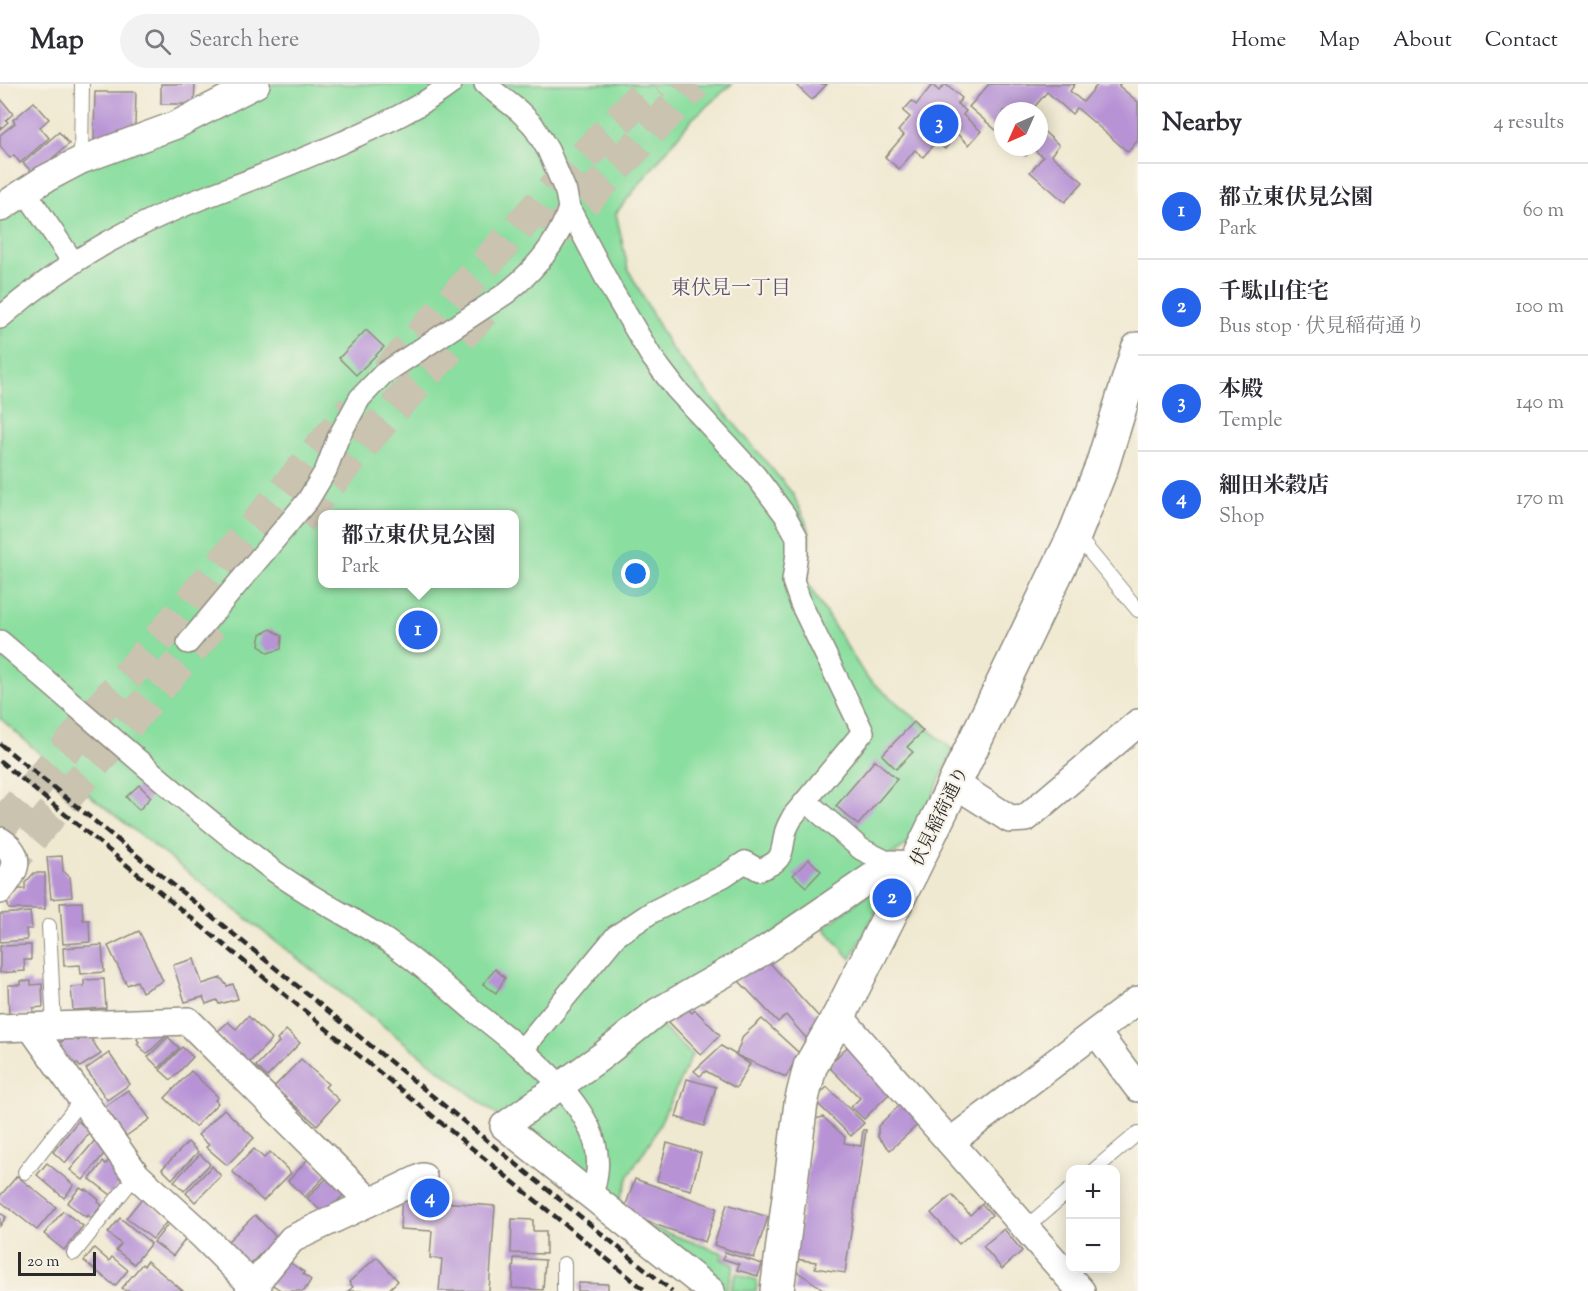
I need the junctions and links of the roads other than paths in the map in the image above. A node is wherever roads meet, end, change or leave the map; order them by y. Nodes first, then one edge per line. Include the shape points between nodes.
1 (82, 84) edge
2 (256, 84) edge
3 (451, 84) edge
4 (485, 84) edge
5 (81, 160) junction
6 (25, 191) junction
7 (0, 208) edge
8 (569, 208) junction
9 (72, 262) junction
10 (0, 318) edge
11 (1138, 349) edge
12 (1075, 534) junction
13 (1138, 610) edge
14 (0, 641) edge
15 (188, 643) dead end
16 (1138, 723) edge
17 (955, 784) junction
18 (806, 801) junction
19 (0, 842) edge
20 (903, 865) junction
21 (0, 890) edge
22 (49, 926) dead end
23 (1138, 1000) edge
24 (839, 1016) junction
25 (43, 1026) junction
26 (0, 1028) edge
27 (1096, 1032) junction
28 (522, 1050) junction
29 (560, 1086) junction
30 (1138, 1088) edge
31 (82, 1099) junction
32 (1138, 1133) edge
33 (950, 1142) junction
34 (1100, 1165) edge
35 (25, 1172) dead end
36 (136, 1175) junction
37 (423, 1177) dead end
38 (1066, 1194) edge
39 (592, 1196) junction
40 (370, 1202) junction
41 (1025, 1227) junction
42 (74, 1252) dead end
43 (564, 1264) dead end
44 (253, 1289) edge
45 (564, 1291) edge
46 (711, 1291) edge
47 (777, 1291) edge
48 (1081, 1291) edge

1 - 5 lane
2 - 5 street via 176,125
3 - 9 street via 387,123 136,226
4 - 8 street via 533,126 557,170
5 - 6 street
6 - 7 street
6 - 9 street
8 - 15 street via 555,241 522,281 368,388 349,417 308,500
8 - 18 street via 651,356 754,475 797,537 793,581 862,732
9 - 10 street
11 - 12 street, 伏見稲荷通り via 1102,465
12 - 13 lane
12 - 17 street, 伏見稲荷通り
14 - 28 street via 269,868 410,957
16 - 17 street via 1026,818 1010,819
17 - 20 street, 伏見稲荷通り
18 - 20 street via 861,849
18 - 28 street via 785,832 784,852 772,865 759,870 745,862 616,936
19 - 21 street via 9,847 16,862
20 - 24 street, 伏見稲荷通り
20 - 29 street via 657,1012
22 - 25 lane
23 - 27 street
24 - 33 street
24 - 47 street, 伏見稲荷通り via 810,1067 801,1103
25 - 26 street
25 - 31 street
25 - 40 street via 188,1022
27 - 30 street
27 - 33 street
28 - 29 street
29 - 39 street via 594,1141 599,1163
29 - 39 street via 504,1126
31 - 35 lane
31 - 36 street
32 - 34 lane
33 - 41 street
36 - 42 lane
36 - 44 street via 202,1235
37 - 40 street
38 - 41 lane
39 - 46 street
40 - 44 street via 292,1239
41 - 48 street
43 - 45 lane

